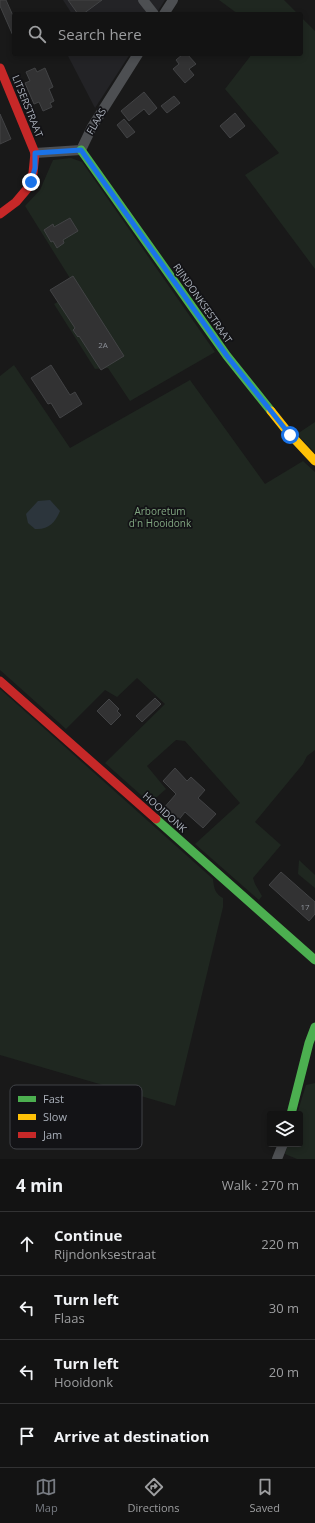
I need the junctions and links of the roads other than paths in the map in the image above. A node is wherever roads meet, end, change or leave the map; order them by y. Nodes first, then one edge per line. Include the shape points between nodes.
1 (143, 0) edge
2 (173, 0) edge
3 (152, 12) edge
4 (165, 12) edge
5 (137, 56) edge
6 (0, 68) edge
7 (81, 150) junction
8 (35, 153) junction
9 (0, 214) edge
10 (315, 461) edge
11 (0, 681) edge
12 (315, 960) edge
13 (315, 1027) edge
14 (292, 1111) edge
15 (281, 1147) edge
16 (277, 1159) edge

1 - 3 street
2 - 4 street
5 - 7 street, FLAAS via 92,127
6 - 8 street, LITSERSTRAAT
7 - 8 street
7 - 10 street, RIJNDONKSESTRAAT via 227,356 287,431
8 - 9 street via 35,168 31,182 22,196
11 - 12 street, HOOIDONK
13 - 14 street
15 - 16 street

